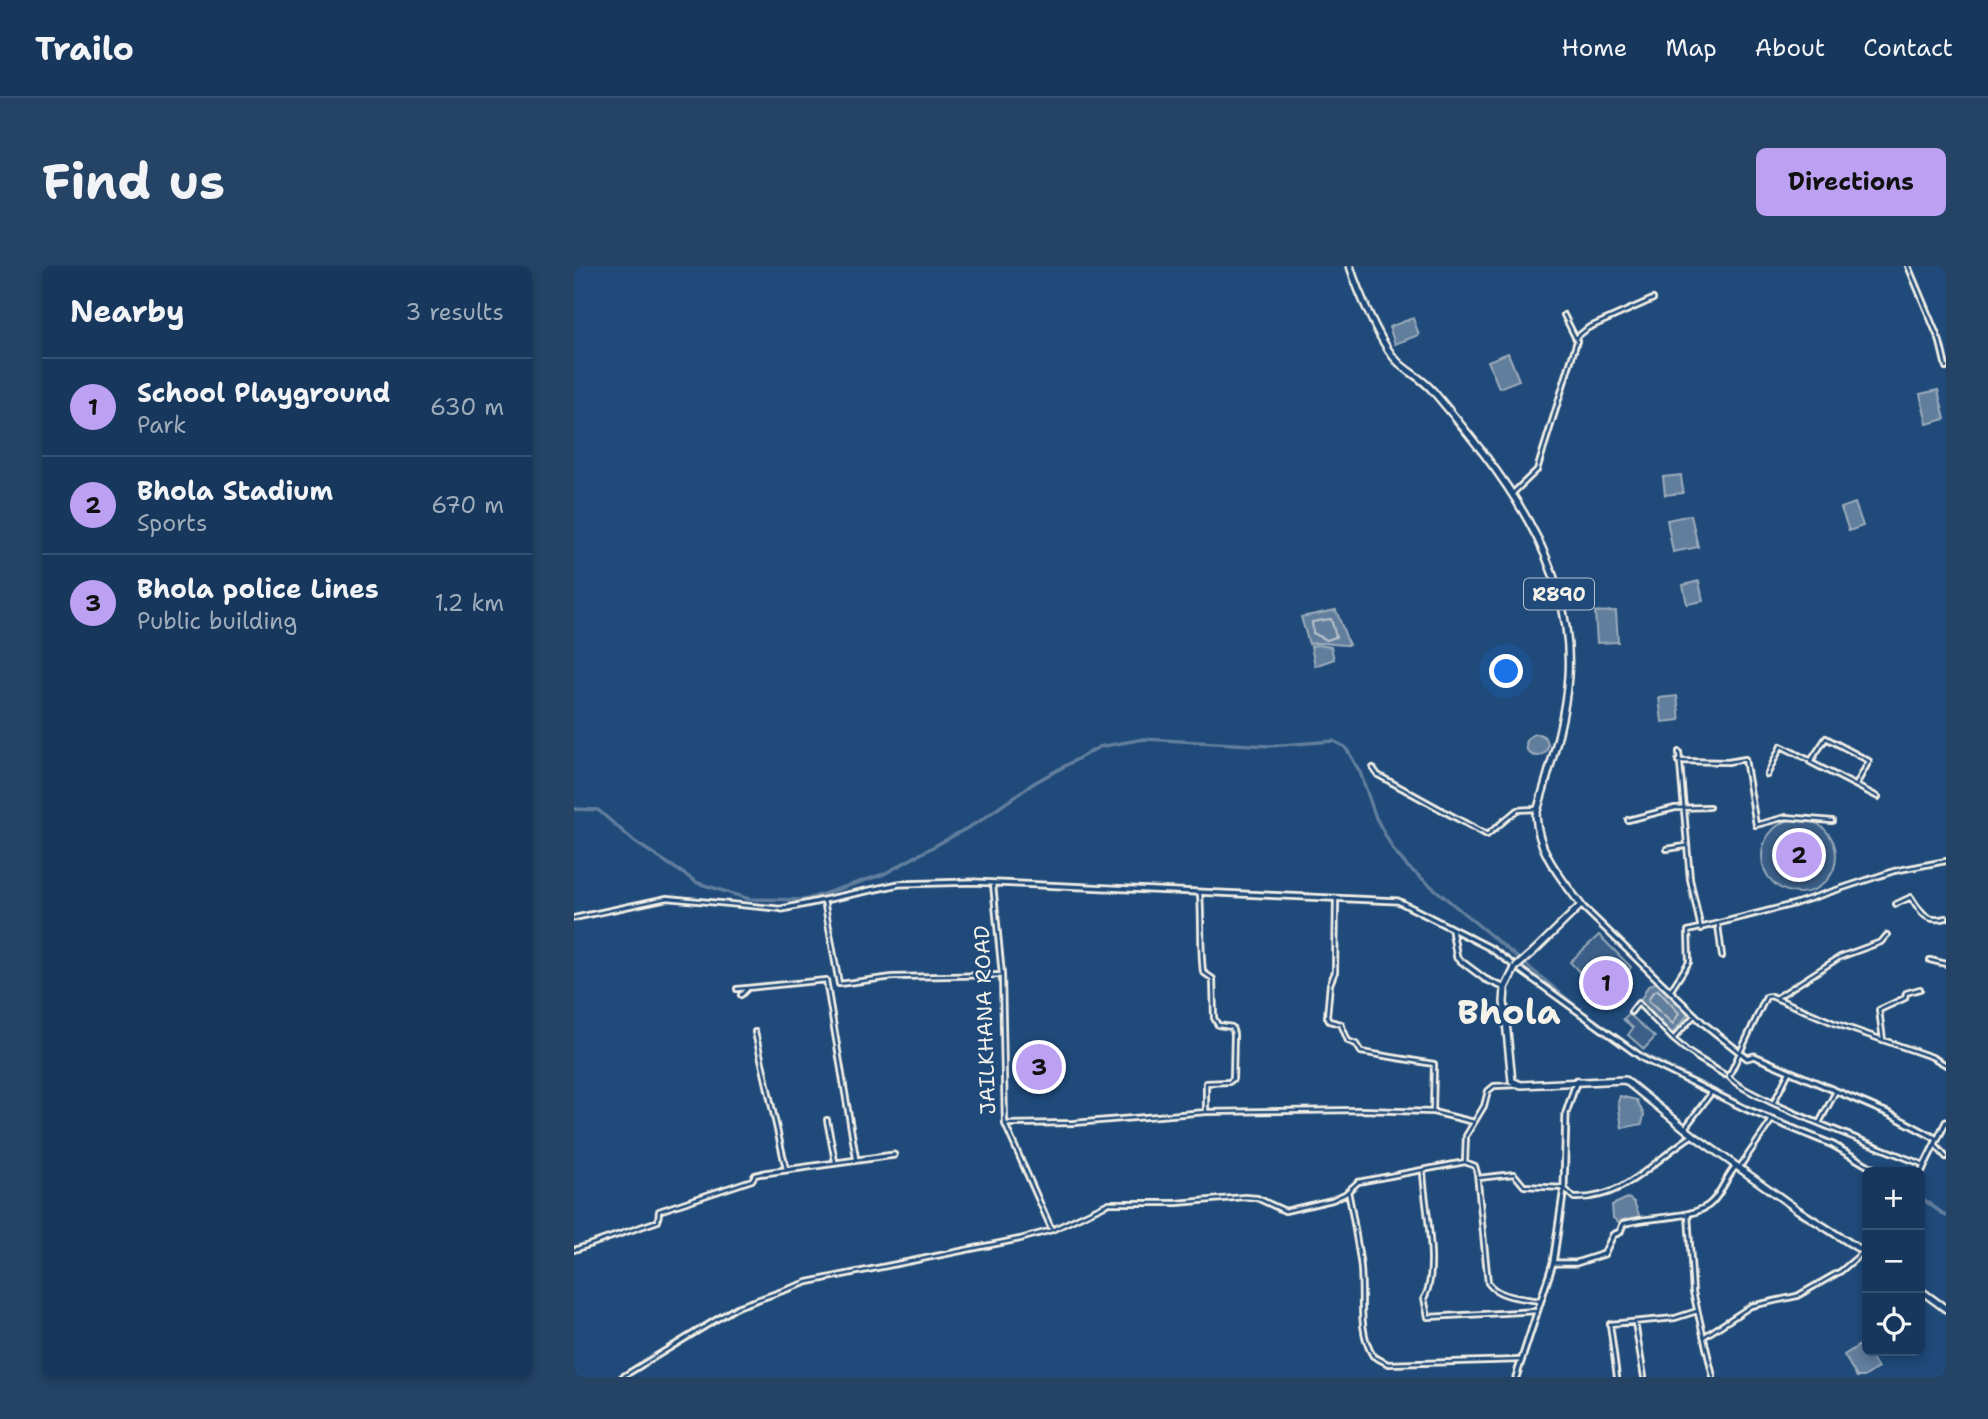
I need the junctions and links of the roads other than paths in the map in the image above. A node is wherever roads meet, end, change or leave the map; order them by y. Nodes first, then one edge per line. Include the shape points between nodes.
1 (1350, 266) edge
2 (1908, 266) edge
3 (1653, 299) dead end
4 (1564, 315) dead end
5 (1577, 337) junction
6 (1946, 367) edge
7 (1512, 494) junction
8 (1679, 752) dead end
9 (1678, 761) junction
10 (1811, 761) junction
11 (1373, 768) dead end
12 (1767, 775) dead end
13 (1856, 785) junction
14 (1878, 797) dead end
15 (1709, 807) dead end
16 (1681, 808) junction
17 (1538, 809) junction
18 (1628, 820) dead end
19 (1832, 821) dead end
20 (1686, 845) junction
21 (1667, 849) dead end
22 (1946, 862) edge
23 (993, 882) junction
24 (1200, 894) junction
25 (1336, 898) junction
26 (824, 900) junction
27 (1896, 904) dead end
28 (1581, 905) junction
29 (782, 909) joint
30 (574, 918) edge
31 (1946, 918) edge
32 (1718, 925) junction
33 (1701, 929) junction
34 (1452, 930) junction
35 (1887, 934) dead end
36 (1723, 956) dead end
37 (1930, 960) dead end
38 (1946, 964) edge
39 (1002, 975) junction
40 (1505, 988) junction
41 (737, 989) dead end
42 (747, 989) junction
43 (1920, 989) dead end
44 (1671, 990) junction
45 (741, 995) dead end
46 (1776, 998) junction
47 (1631, 1012) dead end
48 (1695, 1015) junction
49 (755, 1032) dead end
50 (1673, 1039) junction
51 (1883, 1040) junction
52 (1685, 1049) joint
53 (1740, 1053) junction
54 (1696, 1057) joint
55 (1946, 1065) edge
56 (1789, 1072) junction
57 (1725, 1075) dead end
58 (1577, 1080) junction
59 (1521, 1084) junction
60 (1713, 1092) junction
61 (1835, 1093) junction
62 (1774, 1102) junction
63 (1206, 1112) junction
64 (1433, 1112) junction
65 (827, 1120) dead end
66 (1772, 1120) junction
67 (1474, 1122) junction
68 (1946, 1122) edge
69 (1819, 1123) junction
70 (1004, 1124) junction
71 (1685, 1128) junction
72 (1693, 1135) junction
73 (1937, 1139) junction
74 (1936, 1146) junction
75 (894, 1155) dead end
76 (1946, 1157) edge
77 (856, 1158) junction
78 (835, 1161) junction
79 (1465, 1162) junction
80 (1924, 1166) joint
81 (1738, 1167) junction
82 (1871, 1167) edge
83 (786, 1169) junction
84 (1423, 1171) junction
85 (764, 1173) joint
86 (1478, 1178) junction
87 (1564, 1188) junction
88 (1348, 1191) junction
89 (1688, 1214) junction
90 (1052, 1230) junction
91 (574, 1250) edge
92 (1862, 1251) edge
93 (1862, 1255) edge
94 (1553, 1263) junction
95 (1924, 1293) edge
96 (1541, 1301) junction
97 (1946, 1309) edge
98 (1537, 1311) junction
99 (1697, 1311) junction
100 (1635, 1321) junction
101 (1705, 1336) junction
102 (1521, 1360) junction
103 (622, 1377) edge
104 (1516, 1377) edge
105 (1617, 1377) edge
106 (1644, 1377) edge
107 (1713, 1377) edge

1 - 7 main road, R890 via 1397,361 1419,374
2 - 6 street
3 - 5 street
4 - 5 street
5 - 7 street via 1537,470
7 - 17 main road, R890 via 1552,565 1567,648 1568,675 1558,738
8 - 9 street
9 - 16 street
9 - 19 street via 1745,759 1756,825 1786,817
10 - 12 street via 1781,746
10 - 13 street
10 - 13 street via 1826,738 1863,756 1869,761
11 - 17 street via 1378,775 1487,835 1517,810
13 - 14 street
15 - 16 street
16 - 18 street
16 - 20 street
17 - 28 main road, R890 via 1545,854
20 - 21 street
20 - 33 street
22 - 32 street via 1868,878
23 - 24 street
23 - 26 street via 899,884
23 - 39 street, JAILKHANA ROAD
24 - 25 street
24 - 63 street via 1200,946 1203,972 1213,979 1214,1018 1218,1025 1232,1027 1234,1034 1233,1079 1206,1083
25 - 34 street via 1398,901
25 - 64 street via 1335,972 1327,1017 1341,1024 1348,1041 1361,1052 1434,1064
26 - 29 street
26 - 39 street via 839,984 893,977
27 - 31 street via 1911,897 1930,920
28 - 40 main road, bridge via 1515,968
28 - 44 street
29 - 30 street via 667,898
32 - 33 street
32 - 36 street
33 - 44 street via 1688,931 1689,962
34 - 40 street via 1457,958
34 - 60 street via 1490,948 1644,1059
35 - 46 street via 1881,942 1840,957
37 - 38 street
39 - 70 street, JAILKHANA ROAD
40 - 59 main road via 1510,1077
41 - 42 street
42 - 45 street
42 - 77 street via 826,980
43 - 51 street via 1880,1010
44 - 48 street
46 - 51 street
46 - 53 street via 1766,997
47 - 50 street via 1638,1003
48 - 50 street
48 - 53 street
49 - 83 street
50 - 52 street
51 - 55 street
52 - 54 street
53 - 56 street
53 - 62 street via 1729,1078
54 - 57 street
56 - 61 street
56 - 62 street
58 - 59 main road
58 - 71 main road via 1625,1080
58 - 87 street via 1566,1113
59 - 67 street via 1490,1088
60 - 66 street
60 - 71 street
61 - 69 street
61 - 73 street
62 - 69 street
63 - 64 street
63 - 70 street
64 - 67 street
65 - 78 street
66 - 81 street
66 - 82 street via 1833,1144
67 - 79 street via 1466,1136
68 - 73 street
69 - 80 street
70 - 90 street, JAILKHANA ROAD
71 - 72 main road
72 - 81 main road
72 - 87 street via 1622,1189 1589,1199 1574,1198
73 - 74 street
74 - 76 street
74 - 80 street
75 - 77 street
77 - 78 street
78 - 83 street
79 - 84 street
79 - 86 street via 1475,1166
81 - 89 street via 1711,1204
81 - 92 main road
83 - 85 street
84 - 88 street via 1358,1182
84 - 98 street via 1431,1267 1430,1288 1423,1298 1428,1317
85 - 91 street via 659,1211 658,1221
86 - 87 street via 1514,1174 1524,1186
86 - 96 street via 1488,1283 1506,1295
87 - 94 street
88 - 90 street via 1332,1200 1286,1211 1245,1197 1177,1203 1117,1201
88 - 102 street via 1357,1231 1365,1333 1373,1356 1388,1364
89 - 94 street via 1636,1219 1623,1224 1604,1254 1576,1263
89 - 99 street
90 - 103 street via 777,1291 737,1307
93 - 101 street via 1797,1296 1752,1306
94 - 96 street
95 - 97 main road
96 - 98 street
98 - 102 street
99 - 100 street
99 - 101 street
100 - 105 street via 1608,1326
100 - 106 street
101 - 107 street
102 - 104 street

